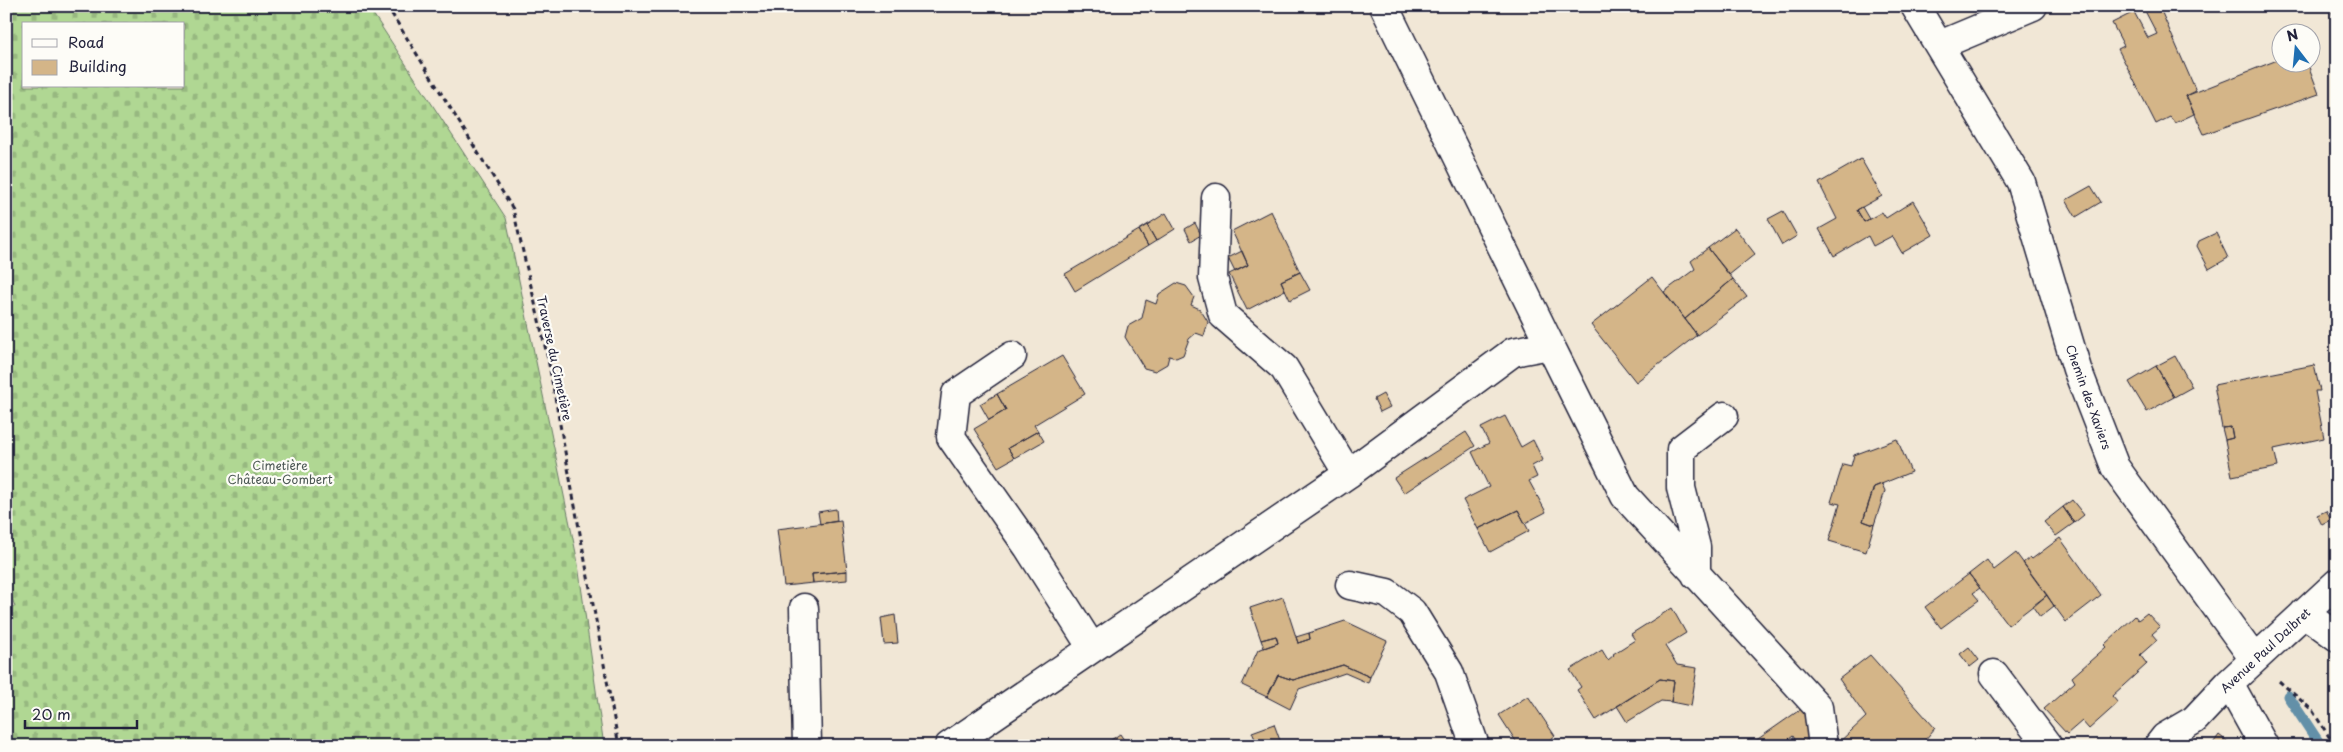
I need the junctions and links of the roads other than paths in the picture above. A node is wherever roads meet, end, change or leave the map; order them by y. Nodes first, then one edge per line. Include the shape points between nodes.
1 (1384, 6) edge
2 (1914, 6) edge
3 (2033, 6) edge
4 (1940, 45) junction
5 (1216, 198) dead end
6 (1550, 345) junction
7 (1012, 356) dead end
8 (1724, 416) dead end
9 (1348, 474) junction
10 (1696, 575) junction
11 (2337, 583) edge
12 (1350, 585) dead end
13 (804, 608) dead end
14 (2304, 613) junction
15 (2337, 637) edge
16 (1092, 648) junction
17 (2254, 659) junction
18 (1994, 674) dead end
19 (2228, 683) junction
20 (2192, 733) edge
21 (806, 746) edge
22 (949, 746) edge
23 (1474, 746) edge
24 (1823, 746) edge
25 (2048, 746) edge
26 (2158, 746) edge
27 (2264, 746) edge

1 - 6 street
2 - 4 street, Chemin des Xaviers
3 - 4 street
4 - 17 street, Chemin des Xaviers via 2021,182 2077,369 2115,467
5 - 9 street via 1213,278 1223,315 1284,368
6 - 9 street via 1513,352
6 - 10 street via 1625,496
7 - 16 street via 956,394 951,437 1028,547
8 - 10 street via 1681,449 1681,488 1696,547
9 - 16 street
10 - 24 street via 1818,707
11 - 14 street, Avenue Paul Dalbret
12 - 23 street via 1387,593 1412,612 1449,672
13 - 21 street
14 - 15 street
14 - 17 street, Avenue Paul Dalbret
16 - 22 street
17 - 19 street, Avenue Paul Dalbret
18 - 25 street
19 - 20 street, Avenue Paul Dalbret
19 - 27 street
20 - 26 street, Avenue Paul Dalbret via 2165,737

